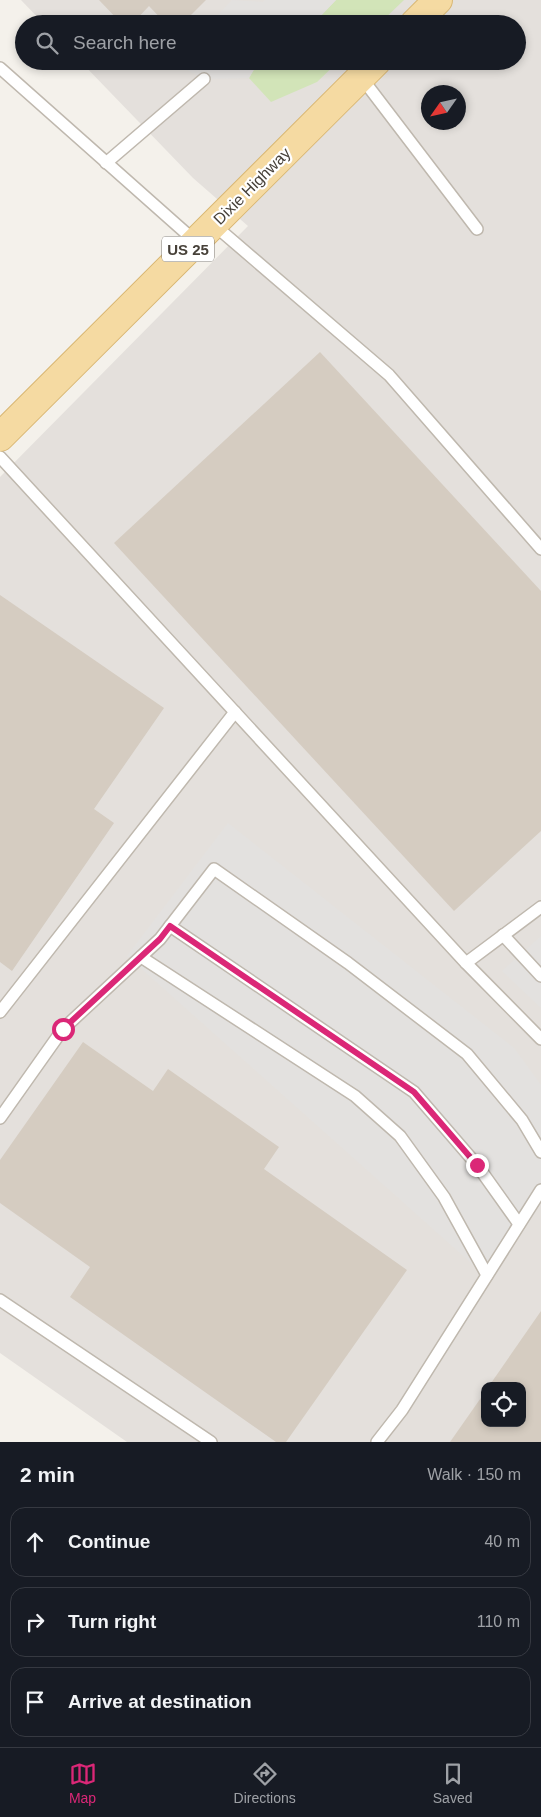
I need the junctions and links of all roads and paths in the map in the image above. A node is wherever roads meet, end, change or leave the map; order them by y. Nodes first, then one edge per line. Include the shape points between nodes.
1 (438, 0) edge
2 (423, 15) edge
3 (0, 68) edge
4 (368, 70) edge
5 (370, 70) edge
6 (204, 79) dead end
7 (106, 163) junction
8 (476, 229) dead end
9 (205, 233) junction
10 (0, 437) edge
11 (0, 457) edge
12 (541, 549) edge
13 (235, 712) junction
14 (541, 907) edge
15 (170, 926) junction
16 (503, 935) junction
17 (140, 957) junction
18 (466, 963) junction
19 (541, 976) edge
20 (0, 1012) edge
21 (541, 1039) edge
22 (0, 1118) edge
23 (541, 1152) edge
24 (541, 1190) edge
25 (519, 1224) junction
26 (487, 1275) junction
27 (0, 1300) edge
28 (212, 1442) edge
29 (377, 1442) edge

1 - 2 main road
3 - 7 lane
4 - 9 main road, Dixie Highway / US 25
5 - 8 lane
6 - 7 lane
7 - 9 lane
9 - 10 main road, Dixie Highway / US 25
9 - 12 lane via 389,375
11 - 13 lane
13 - 18 lane
13 - 20 lane
14 - 16 lane
15 - 17 lane
15 - 23 lane via 214,869 348,963 467,1054 522,1120
15 - 25 lane via 414,1092 477,1165
16 - 18 lane
16 - 19 lane
17 - 22 lane via 63,1029
17 - 26 lane via 355,1096 400,1136 444,1197
18 - 21 lane
24 - 25 lane
25 - 26 lane
26 - 29 lane via 402,1410
27 - 28 lane

